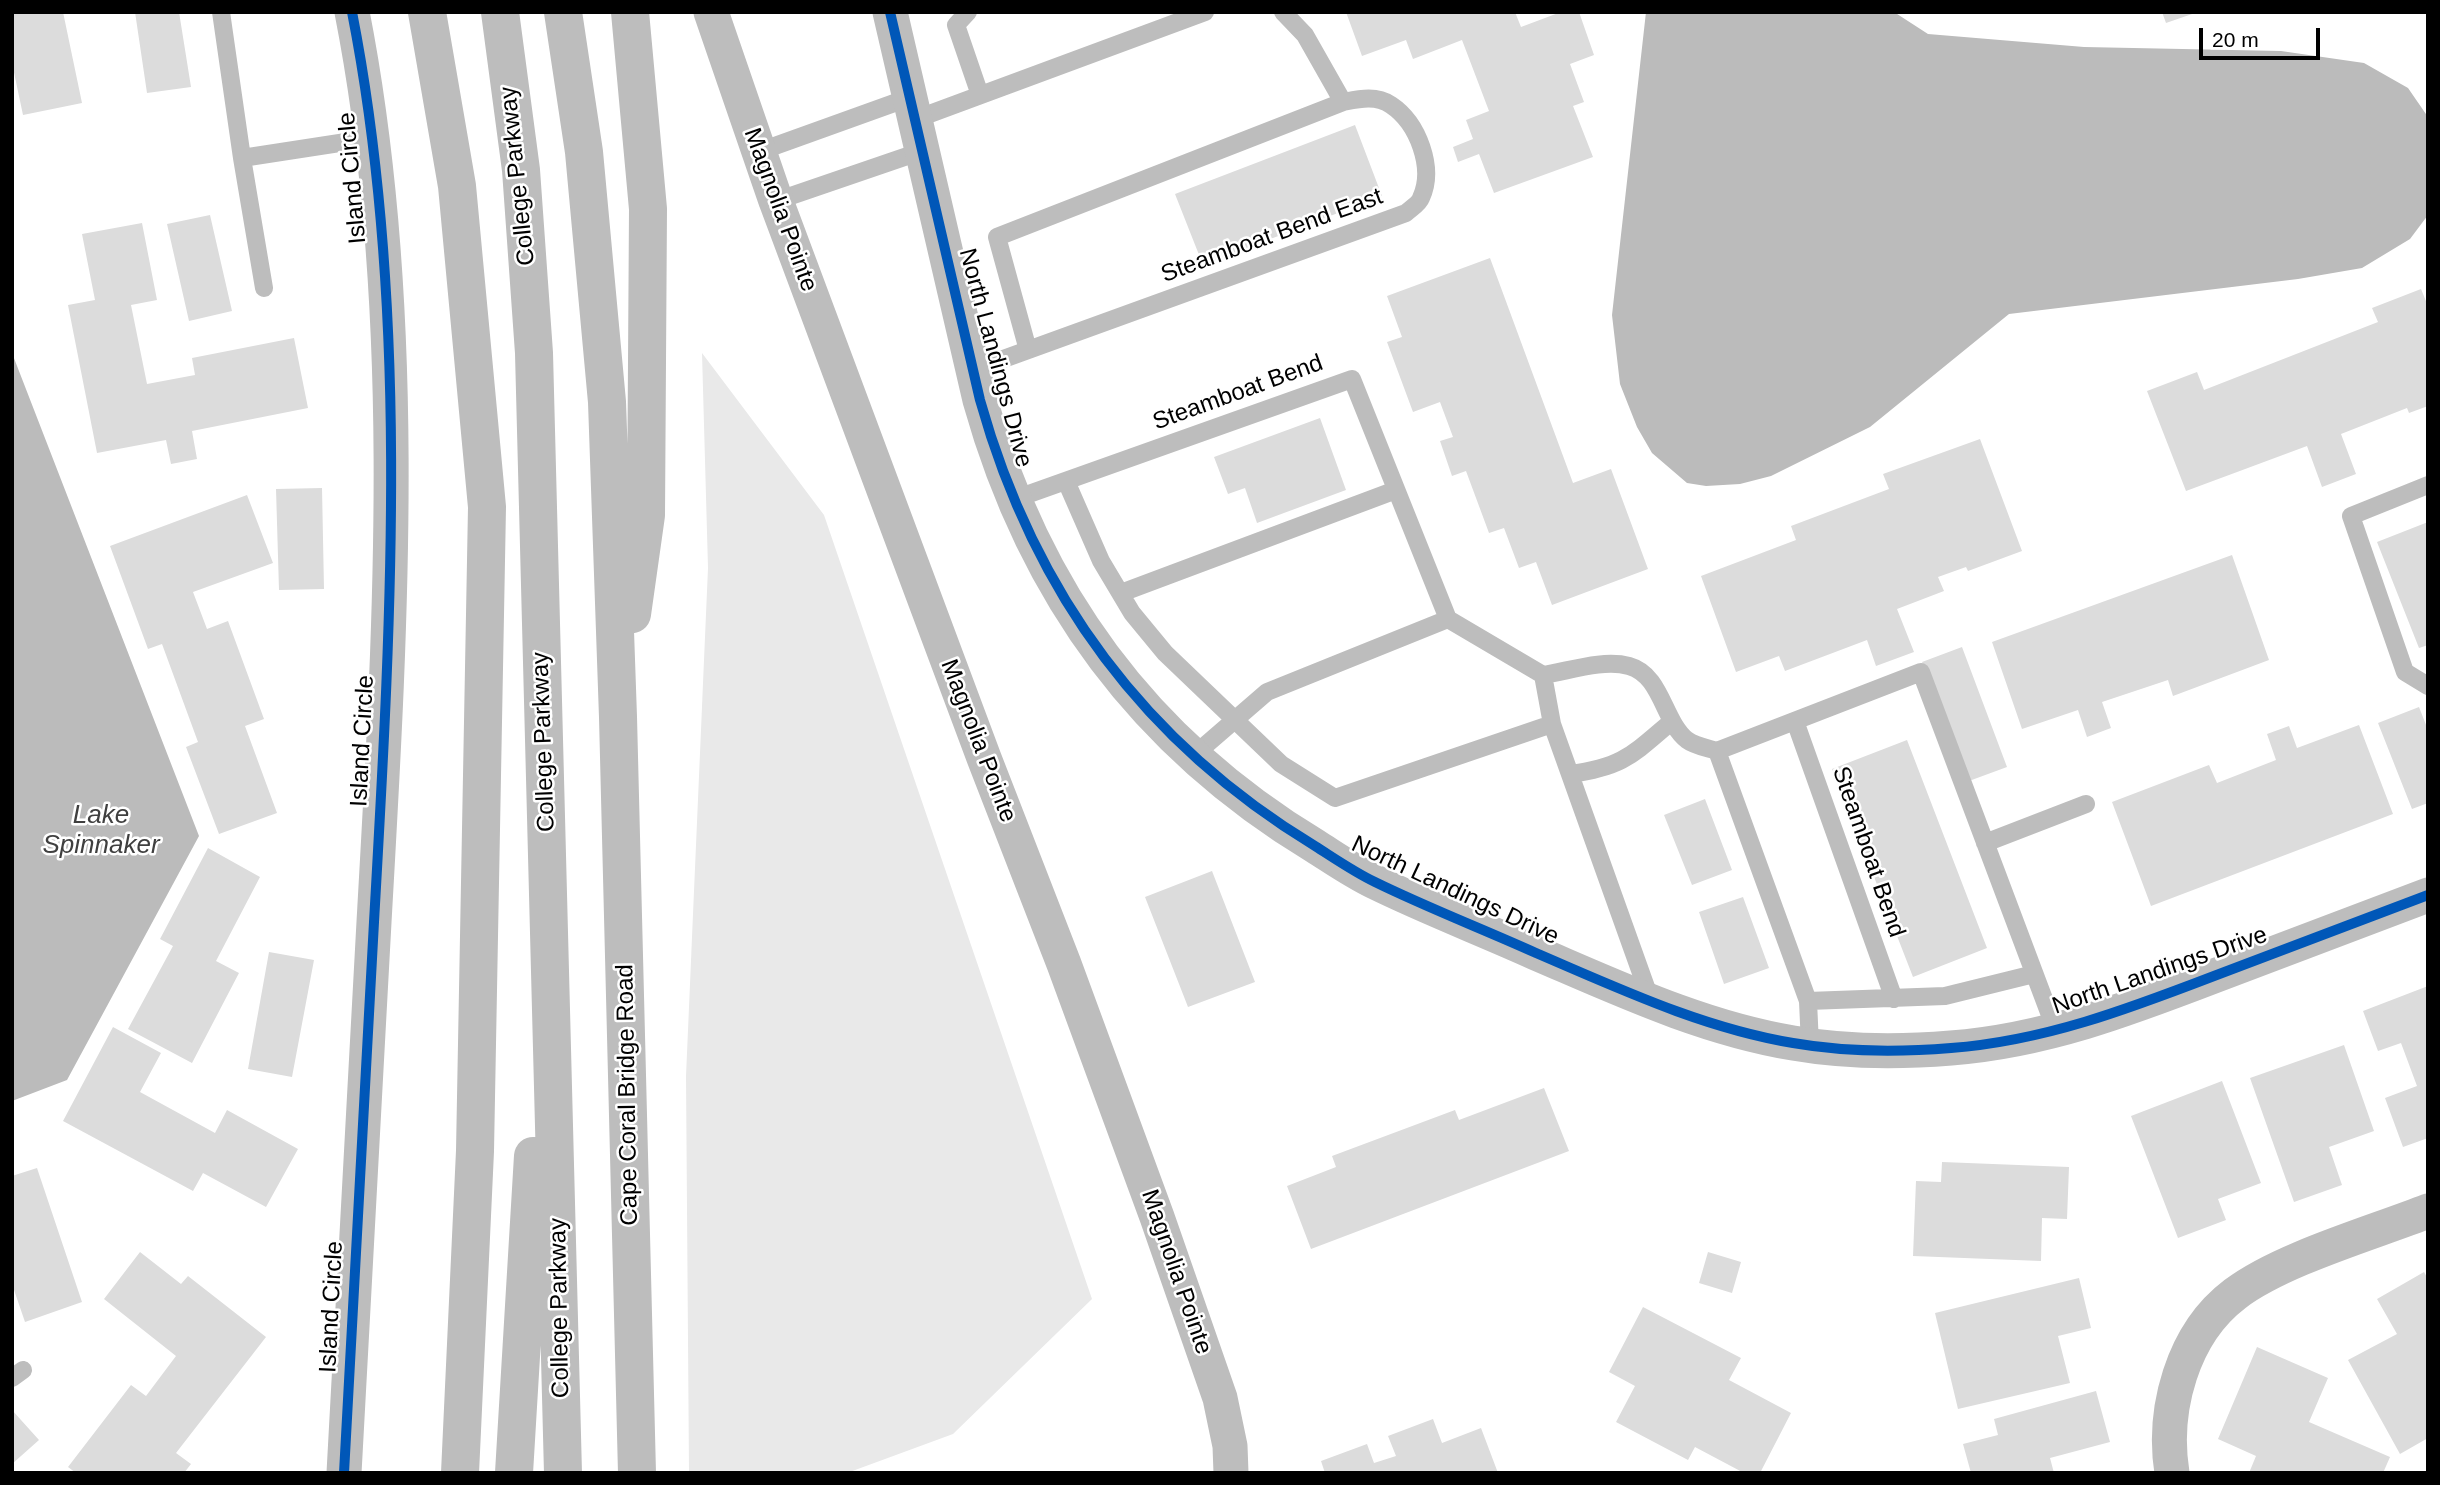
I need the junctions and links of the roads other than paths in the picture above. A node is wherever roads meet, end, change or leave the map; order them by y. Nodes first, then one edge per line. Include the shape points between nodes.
1 (221, 12) edge
2 (352, 12) edge
3 (427, 12) edge
4 (500, 12) edge
5 (563, 12) edge
6 (631, 12) edge
7 (711, 12) edge
8 (890, 12) edge
9 (968, 12) edge
10 (1205, 12) edge
11 (1283, 12) edge
12 (979, 95) junction
13 (1343, 102) junction
14 (916, 122) junction
15 (372, 138) junction
16 (758, 152) junction
17 (242, 158) junction
18 (776, 201) junction
19 (264, 288) dead end
20 (1028, 350) junction
21 (973, 370) junction
22 (1066, 481) junction
23 (2428, 485) edge
24 (1396, 490) junction
25 (1012, 500) junction
26 (1121, 593) junction
27 (1448, 619) junction
28 (1543, 675) junction
29 (2428, 686) edge
30 (618, 717) junction
31 (1232, 719) junction
32 (1795, 721) junction
33 (1671, 722) junction
34 (1552, 723) junction
35 (1717, 751) junction
36 (1193, 756) junction
37 (1570, 774) junction
38 (546, 801) junction
39 (2086, 804) dead end
40 (1985, 843) junction
41 (2428, 895) edge
42 (2034, 974) junction
43 (1894, 999) junction
44 (1651, 1001) junction
45 (1808, 1001) junction
46 (2056, 1031) junction
47 (1810, 1045) junction
48 (2428, 1211) edge
49 (344, 1473) edge
50 (460, 1473) edge
51 (514, 1473) edge
52 (564, 1473) edge
53 (637, 1473) edge
54 (1231, 1473) edge
55 (2172, 1473) edge

1 - 17 lane
2 - 15 street, Island Circle
3 - 50 main road via 457,186 487,507 475,1151
4 - 38 main road, College Parkway via 521,170 534,353
5 - 30 main road via 584,152 607,402
6 - 30 main road via 648,209 646,515
7 - 16 street, Magnolia Pointe
8 - 14 street, North Landings Drive
9 - 12 lane via 956,25
10 - 12 lane
11 - 13 lane via 1305,35
12 - 14 lane
13 - 20 lane, Steamboat Bend East via 997,237
13 - 20 lane, Steamboat Bend East via 1366,97 1390,104 1408,121 1427,166 1421,199 1406,213
14 - 16 lane
14 - 18 lane
14 - 21 street, North Landings Drive
15 - 17 lane
15 - 49 street, Island Circle via 387,360 389,602
16 - 18 street, Magnolia Pointe
17 - 19 lane
18 - 54 street, Magnolia Pointe via 1157,1217 1220,1398
20 - 21 lane, Steamboat Bend East
21 - 25 street, North Landings Drive
22 - 24 lane, Steamboat Bend via 1352,379
22 - 25 lane, Steamboat Bend
22 - 26 lane via 1101,561
23 - 29 lane via 2351,516 2405,672
24 - 26 lane
24 - 27 lane, Steamboat Bend
25 - 36 street, North Landings Drive via 1083,632 1143,707
26 - 31 lane via 1166,653
27 - 28 lane
27 - 31 lane via 1266,692
28 - 33 lane via 1603,665 1630,666 1654,685
28 - 34 lane
30 - 53 main road, Cape Coral Bridge Road
31 - 34 lane via 1281,764 1335,798
31 - 36 lane
32 - 35 lane
32 - 40 lane via 1921,672
32 - 43 lane, Steamboat Bend
33 - 35 lane via 1688,741
33 - 37 lane via 1632,755 1607,769
34 - 37 lane
35 - 45 lane
36 - 44 street, North Landings Drive via 1272,819 1372,881
37 - 44 lane
38 - 51 main road via 529,1250
38 - 52 main road, College Parkway
39 - 40 lane
40 - 42 lane
41 - 46 street, North Landings Drive via 2105,1018
42 - 43 lane via 1945,996
42 - 46 lane
43 - 45 lane
44 - 47 street, North Landings Drive via 1751,1035
45 - 47 lane
46 - 47 street, North Landings Drive via 1953,1048
48 - 55 street via 2273,1271 2234,1294 2205,1326 2184,1364 2169,1409

